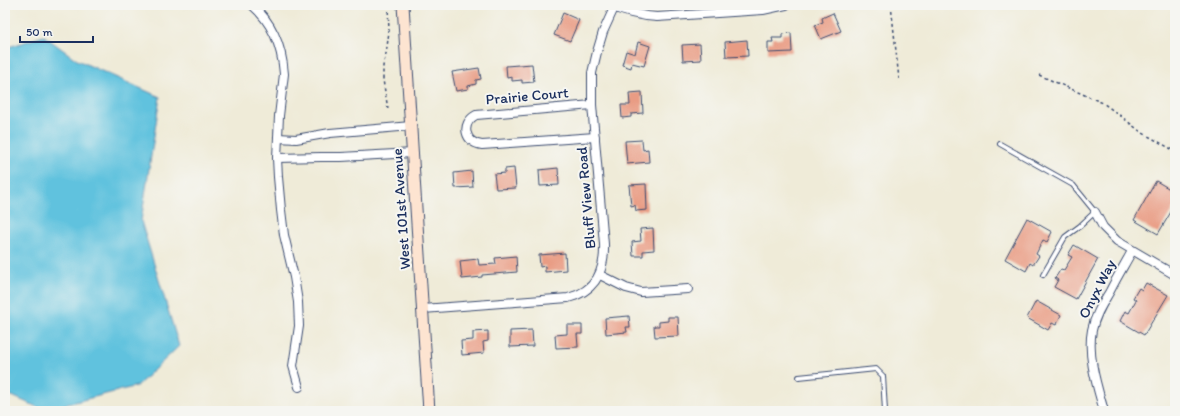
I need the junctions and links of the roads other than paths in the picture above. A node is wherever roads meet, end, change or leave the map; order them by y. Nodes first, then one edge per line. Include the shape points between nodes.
1 (252, 5) edge
2 (403, 5) edge
3 (786, 5) edge
4 (611, 6) edge
5 (592, 105) junction
6 (411, 126) junction
7 (595, 136) junction
8 (278, 138) junction
9 (1000, 144) dead end
10 (413, 153) junction
11 (277, 158) junction
12 (1095, 212) junction
13 (1132, 251) junction
14 (600, 275) junction
15 (1043, 275) dead end
16 (1175, 275) edge
17 (688, 289) dead end
18 (422, 309) junction
19 (800, 377) dead end
20 (299, 387) dead end
21 (429, 411) edge
22 (885, 411) edge
23 (1104, 411) edge

1 - 8 street via 269,24 282,53 284,74
2 - 6 street, West 101st Avenue
3 - 4 street via 763,10 657,17 637,15
4 - 5 street, Bluff View Road via 594,61
5 - 7 street, Bluff View Road
5 - 7 street, Prairie Court via 480,114 471,117 466,130 473,142 482,144
6 - 8 street via 330,133 296,139
6 - 10 street, West 101st Avenue
7 - 14 street, Bluff View Road via 604,253
8 - 11 street
9 - 12 lane via 1073,185
10 - 11 street
10 - 18 street, West 101st Avenue
11 - 20 street via 282,217 298,302 299,326 294,366
12 - 13 street via 1107,232
12 - 15 lane via 1065,237
13 - 16 street
13 - 23 street, Onyx Way via 1099,309 1092,330 1092,354
14 - 17 street via 626,288 641,292
14 - 18 street via 589,288 568,298
18 - 21 street, West 101st Avenue
19 - 22 lane via 876,369 883,376

